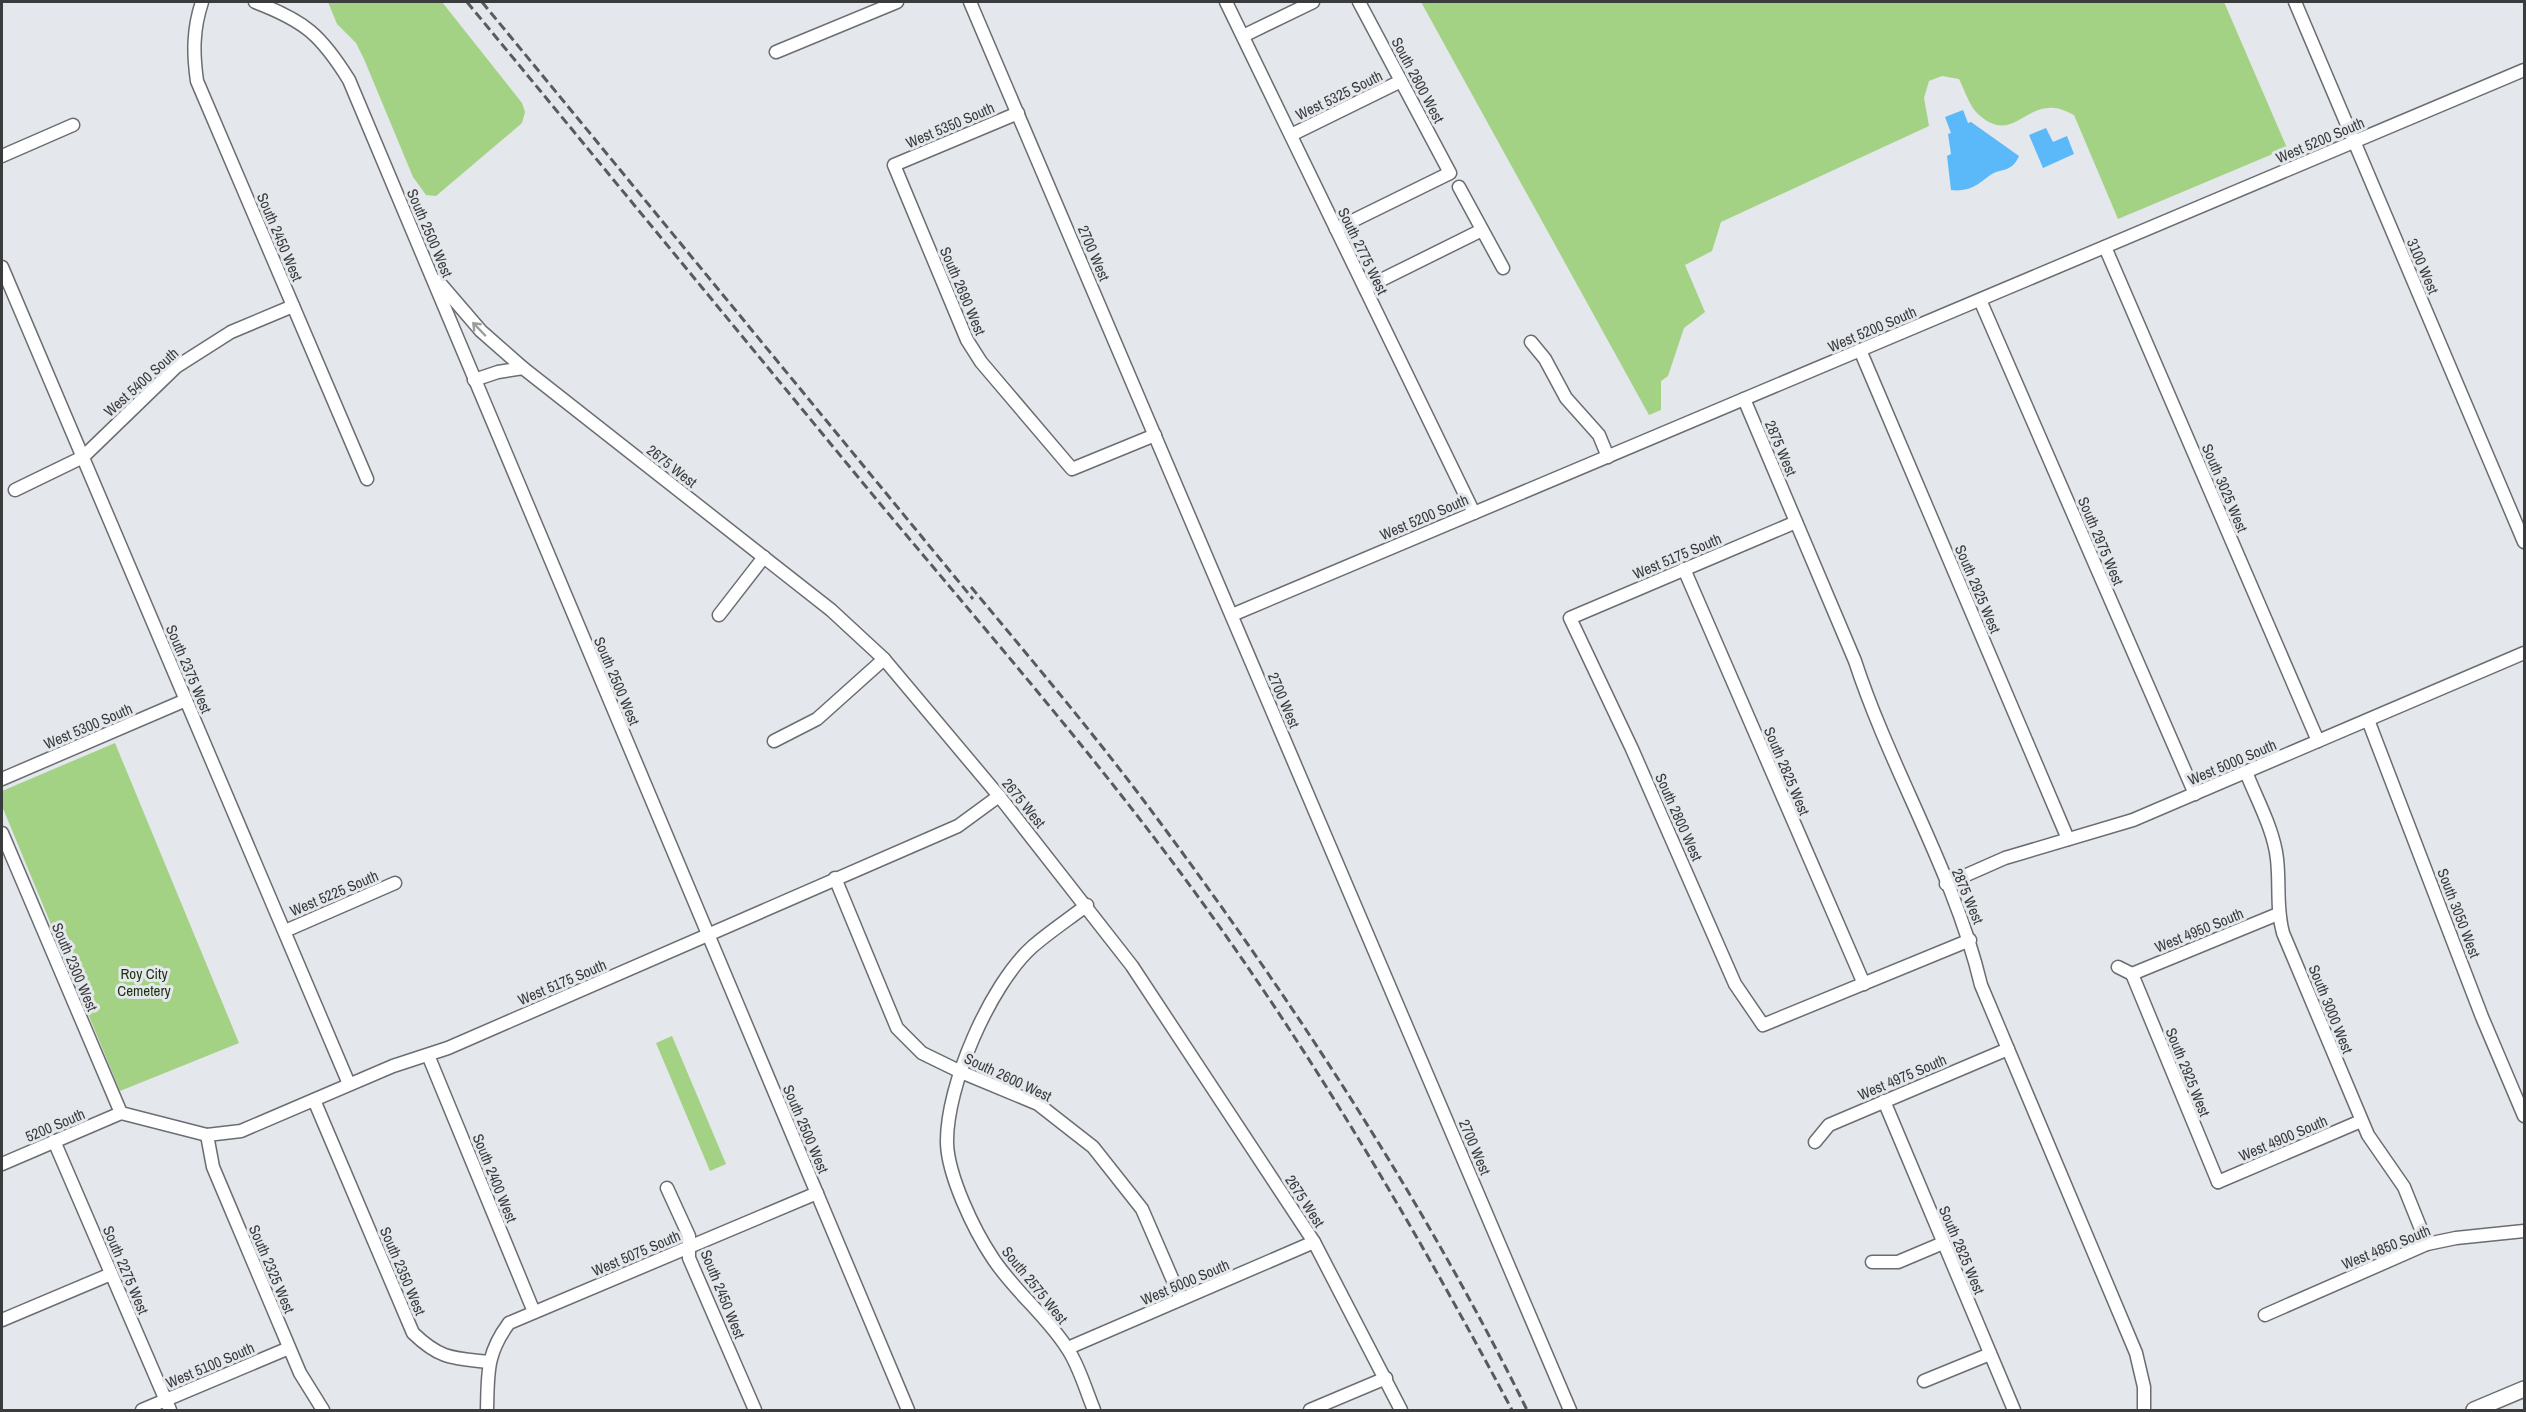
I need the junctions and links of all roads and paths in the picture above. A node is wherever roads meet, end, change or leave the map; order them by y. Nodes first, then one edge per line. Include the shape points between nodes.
1 (202, 2) edge
2 (255, 2) edge
3 (897, 2) edge
4 (970, 2) edge
5 (1226, 2) edge
6 (1313, 2) edge
7 (1359, 2) edge
8 (2295, 2) edge
9 (1243, 36) junction
10 (776, 52) dead end
11 (2524, 70) edge
12 (1401, 81) junction
13 (1018, 113) junction
14 (74, 125) dead end
15 (1291, 135) junction
16 (2354, 142) junction
17 (2, 156) edge
18 (894, 165) joint
19 (1459, 187) dead end
20 (1336, 229) junction
21 (1482, 230) junction
22 (2105, 247) junction
23 (2, 267) edge
24 (1503, 267) dead end
25 (430, 271) junction
26 (1365, 288) junction
27 (1980, 300) junction
28 (293, 306) junction
29 (1531, 342) dead end
30 (1860, 350) junction
31 (523, 368) junction
32 (474, 380) junction
33 (1744, 399) junction
34 (1155, 435) junction
35 (82, 457) junction
36 (1608, 457) junction
37 (367, 479) dead end
38 (15, 490) dead end
39 (1474, 513) junction
40 (1796, 522) junction
41 (2524, 542) edge
42 (764, 557) junction
43 (1684, 569) junction
44 (719, 615) dead end
45 (1232, 615) junction
46 (1570, 618) joint
47 (2524, 653) edge
48 (884, 658) junction
49 (186, 700) junction
50 (2368, 720) junction
51 (774, 741) dead end
52 (2318, 741) junction
53 (2246, 772) junction
54 (2, 779) edge
55 (2195, 794) junction
56 (999, 796) junction
57 (2, 833) edge
58 (2068, 839) junction
59 (6, 856) edge
60 (836, 878) junction
61 (395, 883) dead end
62 (1946, 884) junction
63 (1087, 906) junction
64 (2278, 914) junction
65 (285, 931) junction
66 (708, 935) junction
67 (1970, 940) junction
68 (2118, 967) dead end
69 (2132, 974) junction
70 (1864, 984) junction
71 (2008, 1049) junction
72 (428, 1055) junction
73 (961, 1072) junction
74 (349, 1084) junction
75 (314, 1100) junction
76 (1884, 1101) junction
77 (121, 1113) junction
78 (2524, 1116) edge
79 (2361, 1121) junction
80 (207, 1135) junction
81 (54, 1141) junction
82 (1815, 1142) dead end
83 (2, 1164) edge
84 (2215, 1187) joint
85 (667, 1188) dead end
86 (817, 1193) junction
87 (2524, 1231) edge
88 (1314, 1242) junction
89 (1943, 1244) junction
90 (2427, 1244) junction
91 (688, 1247) junction
92 (1872, 1262) dead end
93 (111, 1274) junction
94 (1181, 1299) junction
95 (534, 1312) junction
96 (2265, 1315) dead end
97 (2, 1320) edge
98 (289, 1348) junction
99 (1068, 1348) junction
100 (1990, 1354) junction
101 (488, 1362) junction
102 (1386, 1378) junction
103 (1924, 1381) dead end
104 (2524, 1389) edge
105 (168, 1405) edge
106 (142, 1410) edge
107 (323, 1410) edge
108 (487, 1410) edge
109 (755, 1410) edge
110 (908, 1410) edge
111 (1094, 1410) edge
112 (1310, 1410) edge
113 (1401, 1410) edge
114 (1570, 1410) edge
115 (2014, 1410) edge
116 (2144, 1410) edge
117 (2474, 1410) edge

1 - 28 street, South 2450 West via 192,49 197,81
2 - 25 street, South 2500 West via 314,32 350,80
3 - 10 street
4 - 13 street, 2700 West
5 - 9 street, South 2775 West
6 - 9 street
7 - 12 street, South 2800 West
8 - 16 street, 3100 West
9 - 15 street, South 2775 West
11 - 16 street, West 5200 South
12 - 15 street, West 5325 South
12 - 20 street, South 2800 West via 1450,173
13 - 18 street, West 5350 South
13 - 34 street, 2700 West
14 - 17 street
15 - 20 street, South 2775 West
16 - 22 street, West 5200 South
16 - 41 street, 3100 West
18 - 34 street, South 2690 West via 967,340 981,363 1072,470
19 - 21 street
20 - 26 street, South 2775 West
21 - 24 street
21 - 26 street
22 - 27 street, West 5200 South
22 - 52 street, South 3025 West
23 - 35 street, South 2375 West
31 -> 25 street, 2675 West via 480,331
25 - 32 street, South 2500 West
26 - 39 street, South 2775 West
27 - 30 street, West 5200 South
27 - 55 street, South 2975 West
28 - 35 street, West 5400 South via 231,332 176,367
28 - 37 street, South 2450 West
29 - 36 street via 1566,398 1599,435
30 - 33 street, West 5200 South
30 - 58 street, South 2925 West
31 - 32 street
31 - 42 street, 2675 West
32 - 66 street, South 2500 West
33 - 36 street, West 5200 South
33 - 40 street, 2875 West
34 - 45 street, 2700 West
35 - 38 street, West 5400 South
35 - 49 street, South 2375 West
36 - 39 street, West 5200 South
39 - 45 street, West 5200 South
40 - 43 street, West 5175 South
40 - 62 street, 2875 West
42 - 44 street
42 - 48 street, 2675 West
43 - 46 street, West 5175 South
43 - 70 street, South 2825 West
45 - 114 street, 2700 West
46 - 70 street, South 2800 West via 1632,748 1735,984 1763,1025
47 - 50 street, West 5000 South
48 - 51 street via 817,719
48 - 56 street, 2675 West
49 - 54 street, West 5300 South
49 - 65 street, South 2375 West
50 - 52 street, West 5000 South
50 - 78 street, South 3050 West
52 - 53 street, West 5000 South
53 - 55 street, West 5000 South
53 - 64 street, South 3000 West via 2277,859
55 - 58 street, West 5000 South via 2133,820
56 - 60 street, West 5175 South via 958,826
56 - 63 street, 2675 West
57 - 59 street, South 2300 West
58 - 62 street, West 5000 South via 2005,858
59 - 77 street, South 2300 West
60 - 66 street, West 5175 South
60 - 73 street, South 2600 West via 897,1028 922,1053
61 - 65 street, West 5225 South
62 - 67 street, 2875 West
63 - 73 street via 1032,947 1004,980 987,1008
63 - 88 street, 2675 West via 1132,966
64 - 69 street, West 4950 South
64 - 79 street, South 3000 West
65 - 74 street, South 2375 West
66 - 72 street, West 5175 South
66 - 86 street, South 2500 West
67 - 70 street
67 - 71 street, 2875 West via 1981,985
68 - 69 street
69 - 84 street, South 2925 West
71 - 76 street, West 4975 South
71 - 116 street, 2875 West via 2136,1353 2144,1387
72 - 74 street, West 5175 South
72 - 95 street, South 2400 West
73 - 94 street, South 2600 West via 1038,1104 1094,1148 1142,1209
73 - 99 street, South 2575 West via 950,1111 947,1145 953,1172 991,1257
74 - 75 street, West 5175 South
75 - 80 street, West 5175 South via 241,1131
75 - 101 street, South 2350 West via 413,1333 431,1350 452,1358
76 - 82 street, West 4975 South via 1828,1125
76 - 89 street, South 2825 West
77 - 80 street, West 5175 South
77 - 81 street, 5200 South
79 - 84 street, West 4900 South
79 - 90 street, South 3000 West via 2404,1187
80 - 98 street, South 2325 West via 213,1167
81 - 83 street, 5200 South
81 - 93 street, South 2275 West
85 - 91 street, South 2450 West via 689,1236
86 - 91 street, West 5075 South
86 - 110 street, South 2500 West
87 - 90 street, West 4850 South
88 - 94 street, West 5000 South
88 - 102 street, 2675 West
89 - 92 street via 1898,1262
89 - 100 street, South 2825 West
90 - 96 street, West 4850 South
91 - 95 street, West 5075 South
91 - 109 street, South 2450 West via 688,1258
93 - 97 street
93 - 105 street, South 2275 West
94 - 99 street, West 5000 South
95 - 101 street, West 5075 South via 509,1323 495,1341
98 - 105 street, West 5100 South
98 - 107 street, South 2325 West
99 - 111 street, South 2575 West
100 - 103 street
100 - 115 street, South 2825 West
101 - 108 street
102 - 112 street
102 - 113 street, 2675 West
104 - 117 main road
105 - 106 street, West 5100 South

